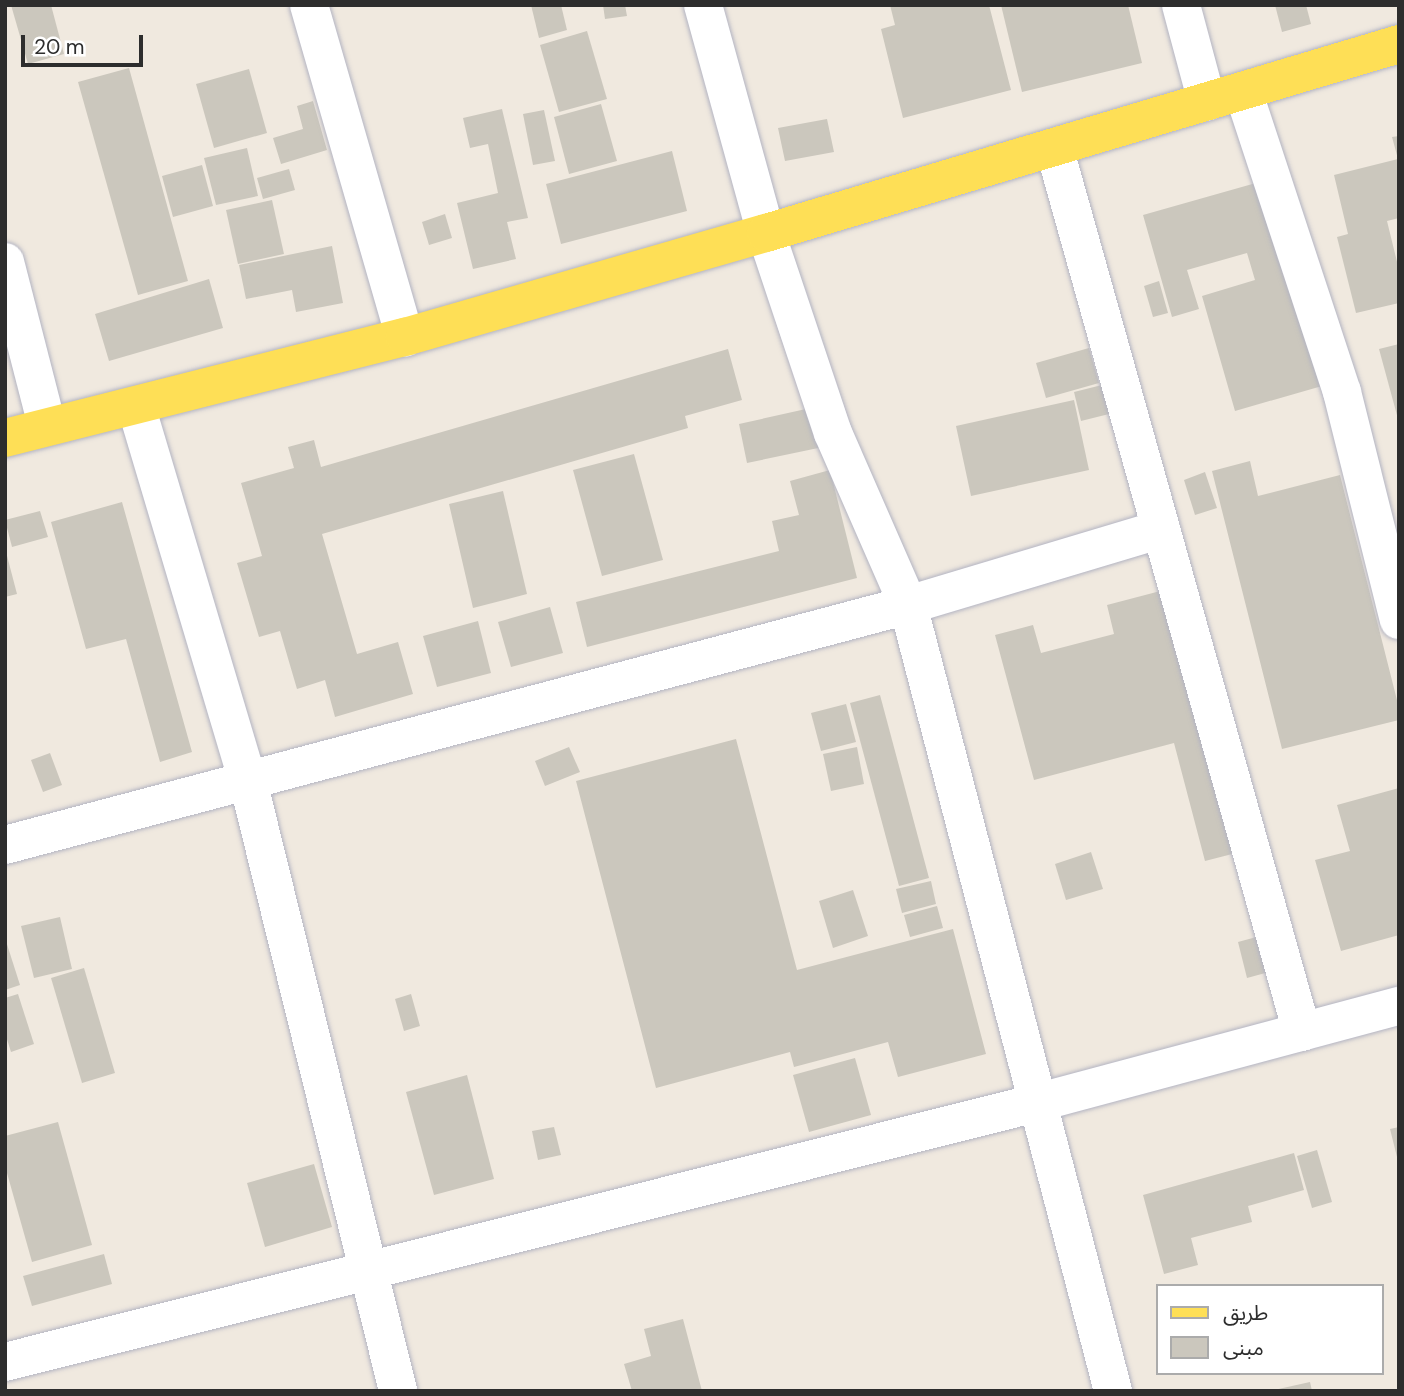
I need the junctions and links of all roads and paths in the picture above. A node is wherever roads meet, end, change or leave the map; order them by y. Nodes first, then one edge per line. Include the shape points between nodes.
1 (309, 5) edge
2 (703, 5) edge
3 (1181, 5) edge
4 (1399, 44) edge
5 (1243, 92) junction
6 (1207, 102) junction
7 (1054, 147) junction
8 (766, 233) junction
9 (5, 262) edge
10 (405, 337) junction
11 (136, 406) junction
12 (47, 426) junction
13 (5, 438) edge
14 (1161, 529) junction
15 (908, 605) junction
16 (1399, 620) edge
17 (248, 780) junction
18 (5, 845) edge
19 (1399, 1006) edge
20 (1302, 1032) junction
21 (1036, 1103) junction
22 (368, 1271) junction
23 (5, 1362) edge
24 (398, 1391) edge
25 (1113, 1391) edge

1 - 10 street
2 - 8 street
3 - 6 street
4 - 5 main road
5 - 6 main road
5 - 16 street via 1342,392
6 - 7 main road
7 - 8 main road
7 - 14 street
8 - 10 main road
8 - 15 street via 833,433
9 - 12 street
10 - 11 main road
11 - 12 main road
11 - 17 street
12 - 13 main road
14 - 15 street
14 - 20 street
15 - 17 street
15 - 21 street
17 - 18 street
17 - 22 street
19 - 20 street
20 - 21 street
21 - 22 street
21 - 25 street
22 - 23 street
22 - 24 street

